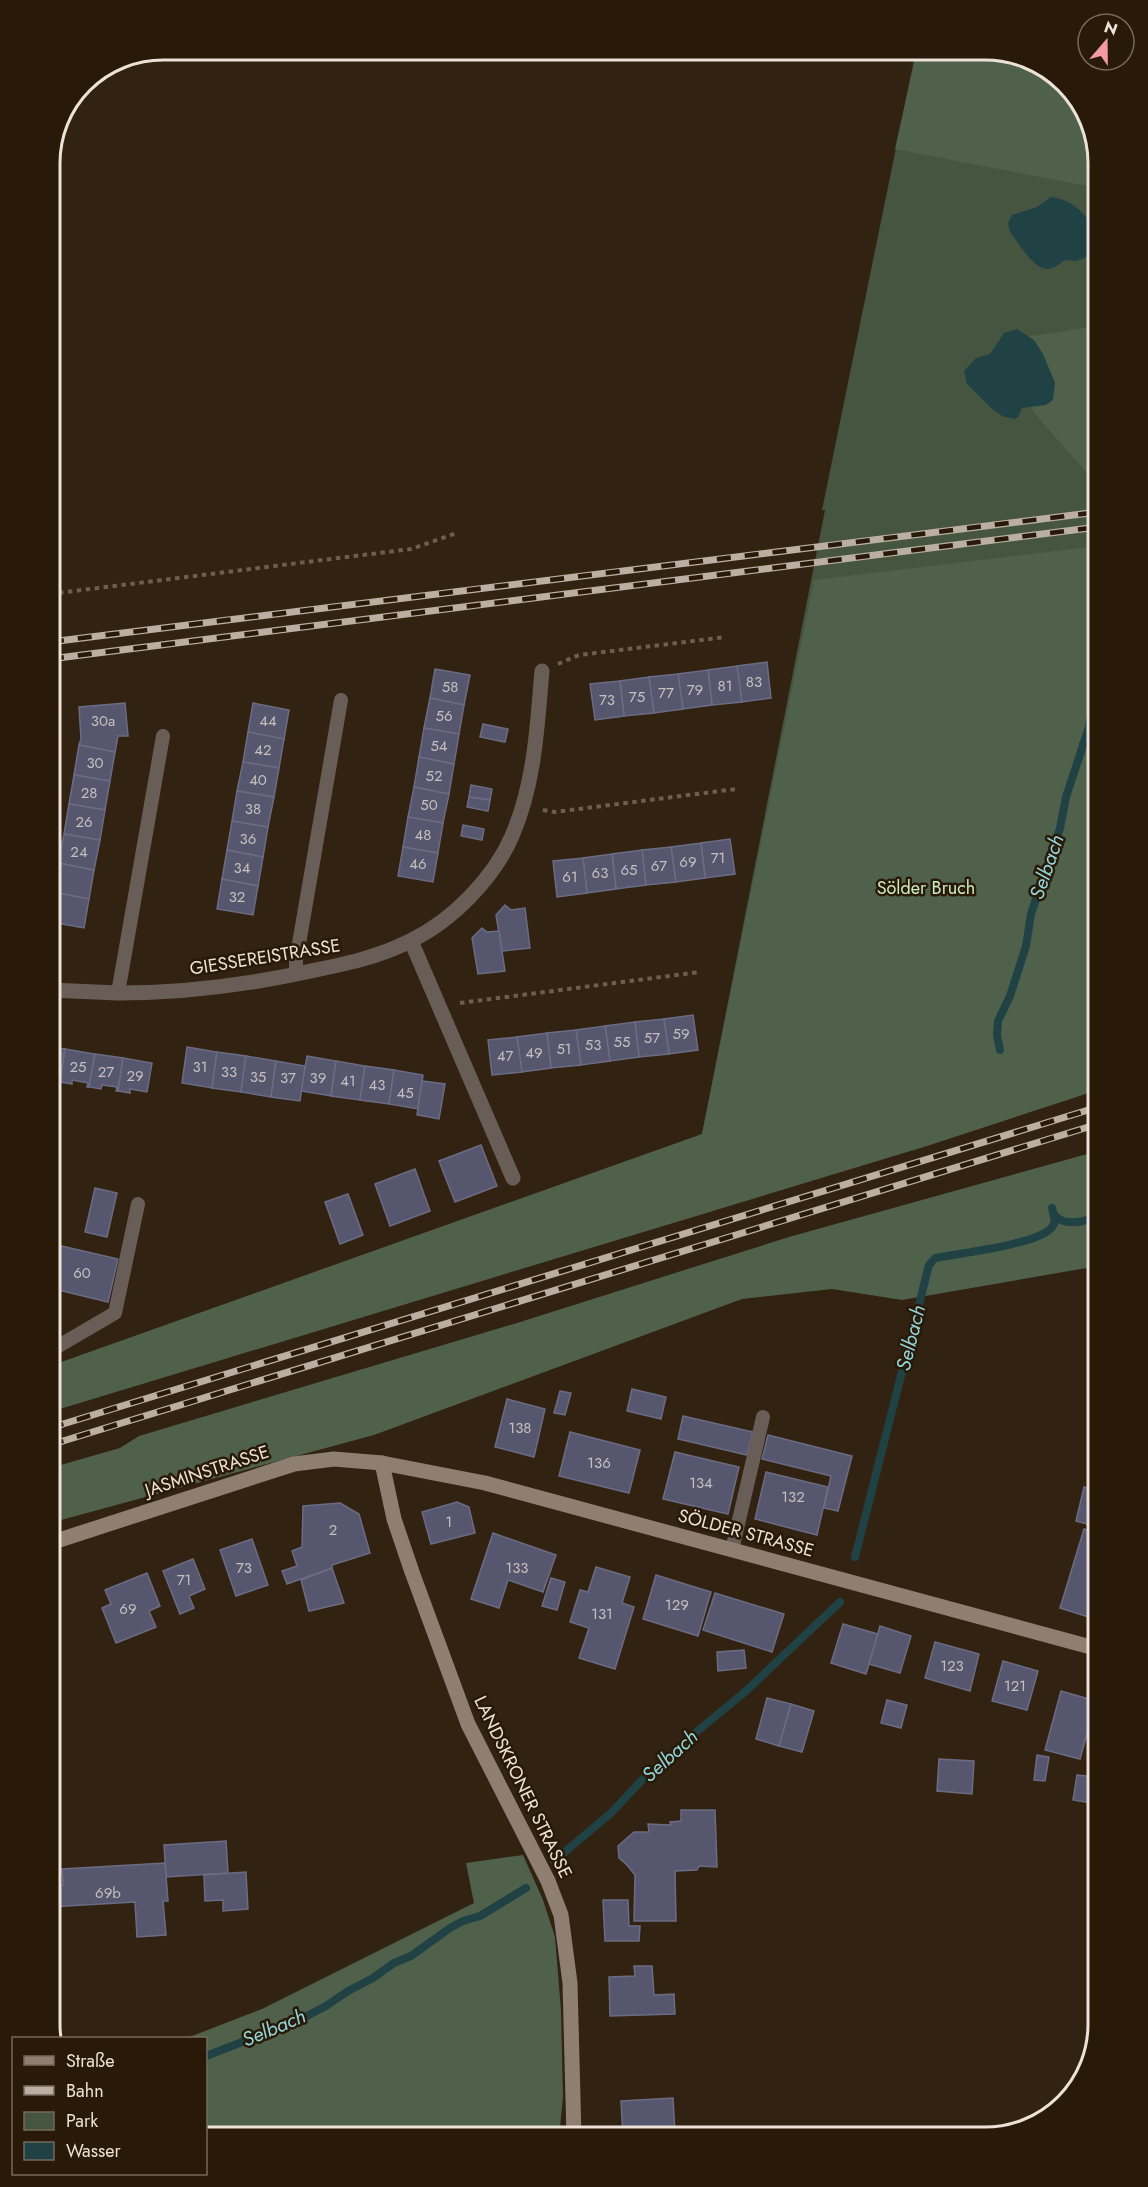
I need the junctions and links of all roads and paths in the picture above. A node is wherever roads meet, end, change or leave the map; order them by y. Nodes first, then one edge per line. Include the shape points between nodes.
1 (457, 533) dead end
2 (60, 593) edge
3 (726, 637) dead end
4 (542, 671) joint
5 (342, 700) dead end
6 (163, 736) dead end
7 (736, 789) dead end
8 (522, 806) junction
9 (411, 941) junction
10 (700, 972) dead end
11 (296, 974) junction
12 (60, 990) edge
13 (118, 993) junction
14 (440, 1007) junction
15 (513, 1178) dead end
16 (138, 1204) dead end
17 (60, 1345) edge
18 (763, 1417) dead end
19 (382, 1463) junction
20 (60, 1540) edge
21 (732, 1550) junction
22 (1088, 1646) edge
23 (574, 2127) edge

1 - 2 path via 411,549
3 - 4 path via 579,655
4 - 8 street, GIESSEREISTRASSE via 529,788
5 - 11 lane
6 - 13 lane
7 - 8 path via 555,812
8 - 9 street, GIESSEREISTRASSE via 512,836 475,893
9 - 11 street, GIESSEREISTRASSE via 355,962
9 - 14 street
10 - 14 path
11 - 13 street, GIESSEREISTRASSE via 234,985
12 - 13 street, GIESSEREISTRASSE
14 - 15 street
16 - 17 lane via 115,1313
18 - 21 lane
19 - 20 street, JASMINSTRASSE via 334,1459 294,1464
19 - 21 street, SÖLDER STRASSE via 485,1483
19 - 23 street, LANDSKRONER STRASSE via 394,1519 468,1724 548,1881 561,1915 570,1983
21 - 22 street, SÖLDER STRASSE

